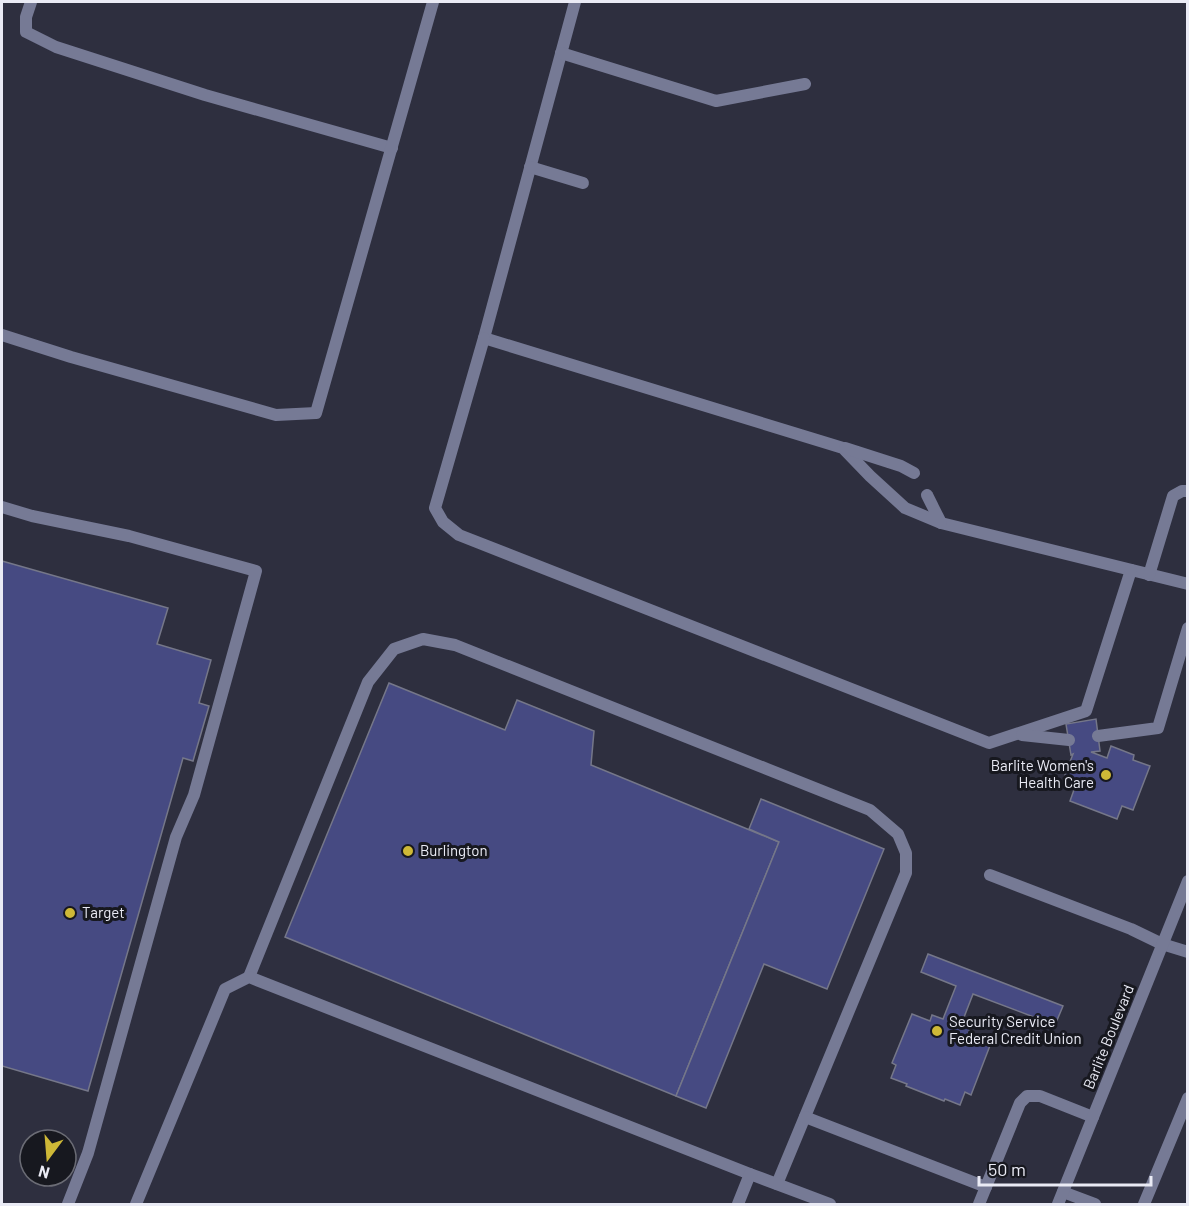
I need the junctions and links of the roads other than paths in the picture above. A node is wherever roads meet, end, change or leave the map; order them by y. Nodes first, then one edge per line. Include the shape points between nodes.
1 (31, 2) edge
2 (434, 2) edge
3 (576, 2) edge
4 (561, 53) junction
5 (805, 84) dead end
6 (392, 148) junction
7 (530, 168) junction
8 (583, 183) dead end
9 (2, 335) edge
10 (484, 338) junction
11 (843, 448) junction
12 (914, 473) dead end
13 (1188, 491) edge
14 (927, 495) dead end
15 (2, 507) edge
16 (941, 523) junction
17 (1131, 570) junction
18 (1149, 574) junction
19 (1188, 584) edge
20 (1188, 628) edge
21 (1015, 734) junction
22 (1098, 736) dead end
23 (1068, 740) dead end
24 (990, 875) dead end
25 (1188, 881) edge
26 (1162, 944) junction
27 (1188, 952) edge
28 (249, 977) junction
29 (1188, 1098) edge
30 (805, 1117) junction
31 (1093, 1117) junction
32 (750, 1174) junction
33 (777, 1184) junction
34 (986, 1187) junction
35 (1063, 1192) junction
36 (68, 1204) edge
37 (136, 1204) edge
38 (738, 1204) edge
39 (830, 1204) edge
40 (979, 1204) edge
41 (1058, 1204) edge
42 (1095, 1204) edge
43 (1144, 1204) edge

1 - 6 street via 26,32 56,47 205,95
2 - 6 street
3 - 4 street
4 - 5 street via 716,101
4 - 7 street
6 - 9 street via 315,413 276,415
7 - 8 street
7 - 10 street
10 - 11 street
10 - 21 street via 435,508 443,522 459,535 989,743
11 - 12 street
11 - 16 street via 905,508
13 - 18 street via 1173,496
14 - 16 street
15 - 36 street via 256,571 194,795 176,837 88,1153
16 - 17 street
17 - 18 street
17 - 21 street via 1086,711
18 - 19 street
20 - 22 street via 1158,728
21 - 23 street
24 - 26 street
25 - 26 street, Barlite Boulevard
26 - 27 street
26 - 31 street, Barlite Boulevard
28 - 30 street via 368,682 394,650 423,639 455,645 870,810 898,834 906,854 906,873
28 - 32 street
28 - 37 street via 225,989
29 - 43 street
30 - 33 street
30 - 34 street
31 - 34 street via 1040,1096 1028,1096 1020,1103
31 - 35 street, Barlite Boulevard
32 - 33 street
32 - 38 street
33 - 39 street
34 - 40 street
35 - 41 street, Barlite Boulevard
35 - 42 street

